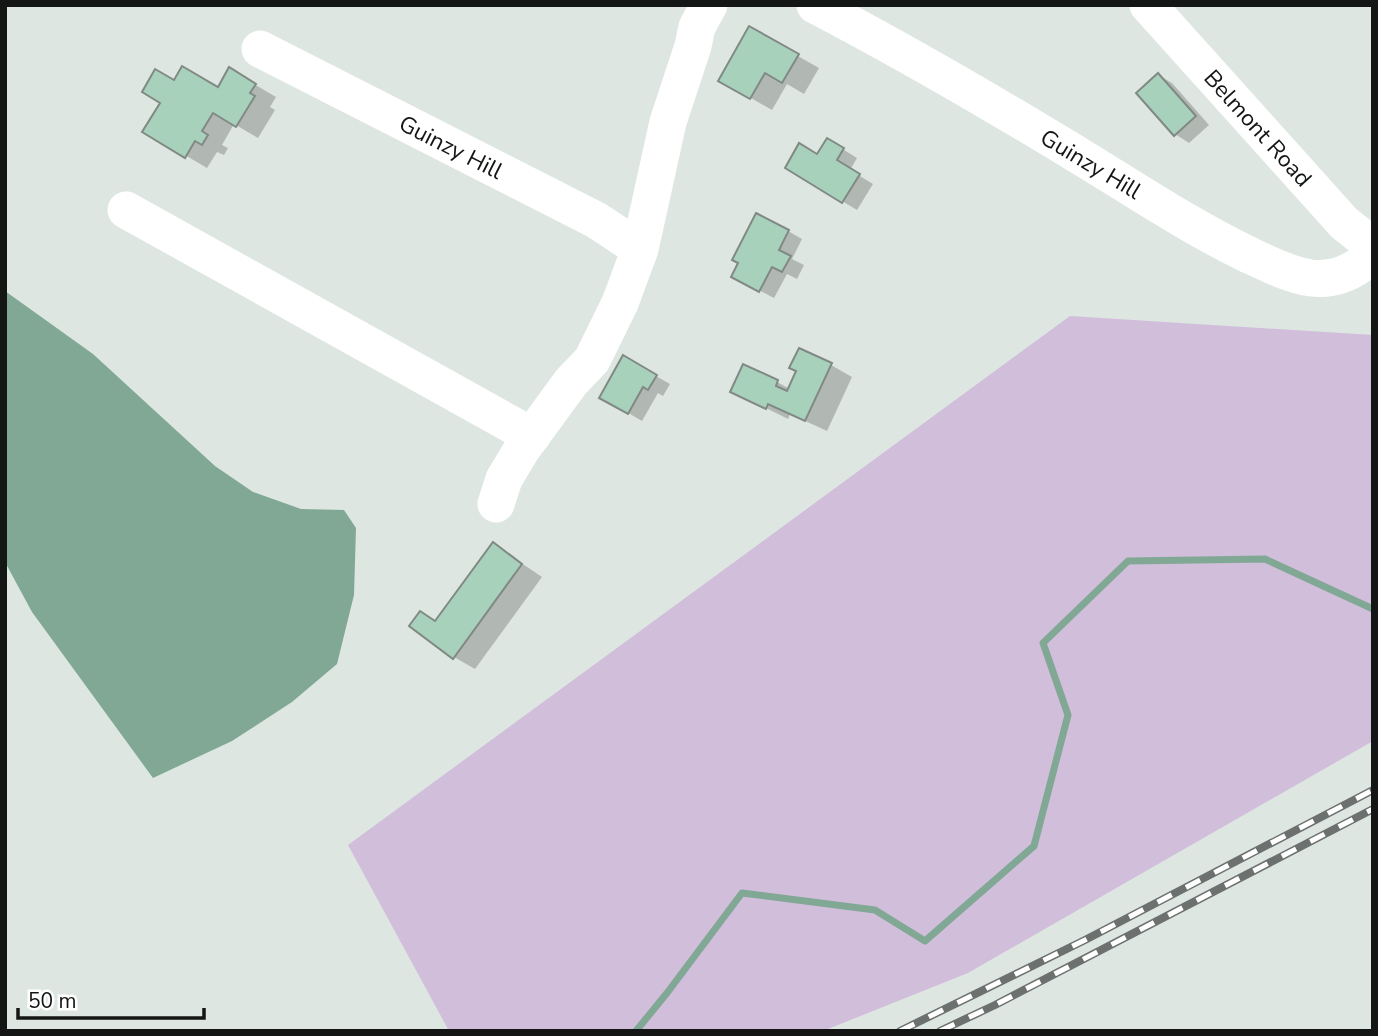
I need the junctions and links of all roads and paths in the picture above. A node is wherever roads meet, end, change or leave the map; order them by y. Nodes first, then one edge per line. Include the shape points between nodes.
1 (709, 5) edge
2 (815, 5) edge
3 (1148, 5) edge
4 (260, 49) dead end
5 (126, 210) dead end
6 (1373, 246) edge
7 (640, 249) junction
8 (1373, 254) edge
9 (532, 436) junction
10 (496, 504) dead end

1 - 7 street via 697,27 668,122
2 - 8 street, Guinzy Hill via 1209,235 1267,264 1309,278 1327,278 1347,274
3 - 6 street, Belmont Road via 1344,223
4 - 7 street, Guinzy Hill via 596,220
5 - 9 street
7 - 9 street via 592,360
9 - 10 street via 504,479

